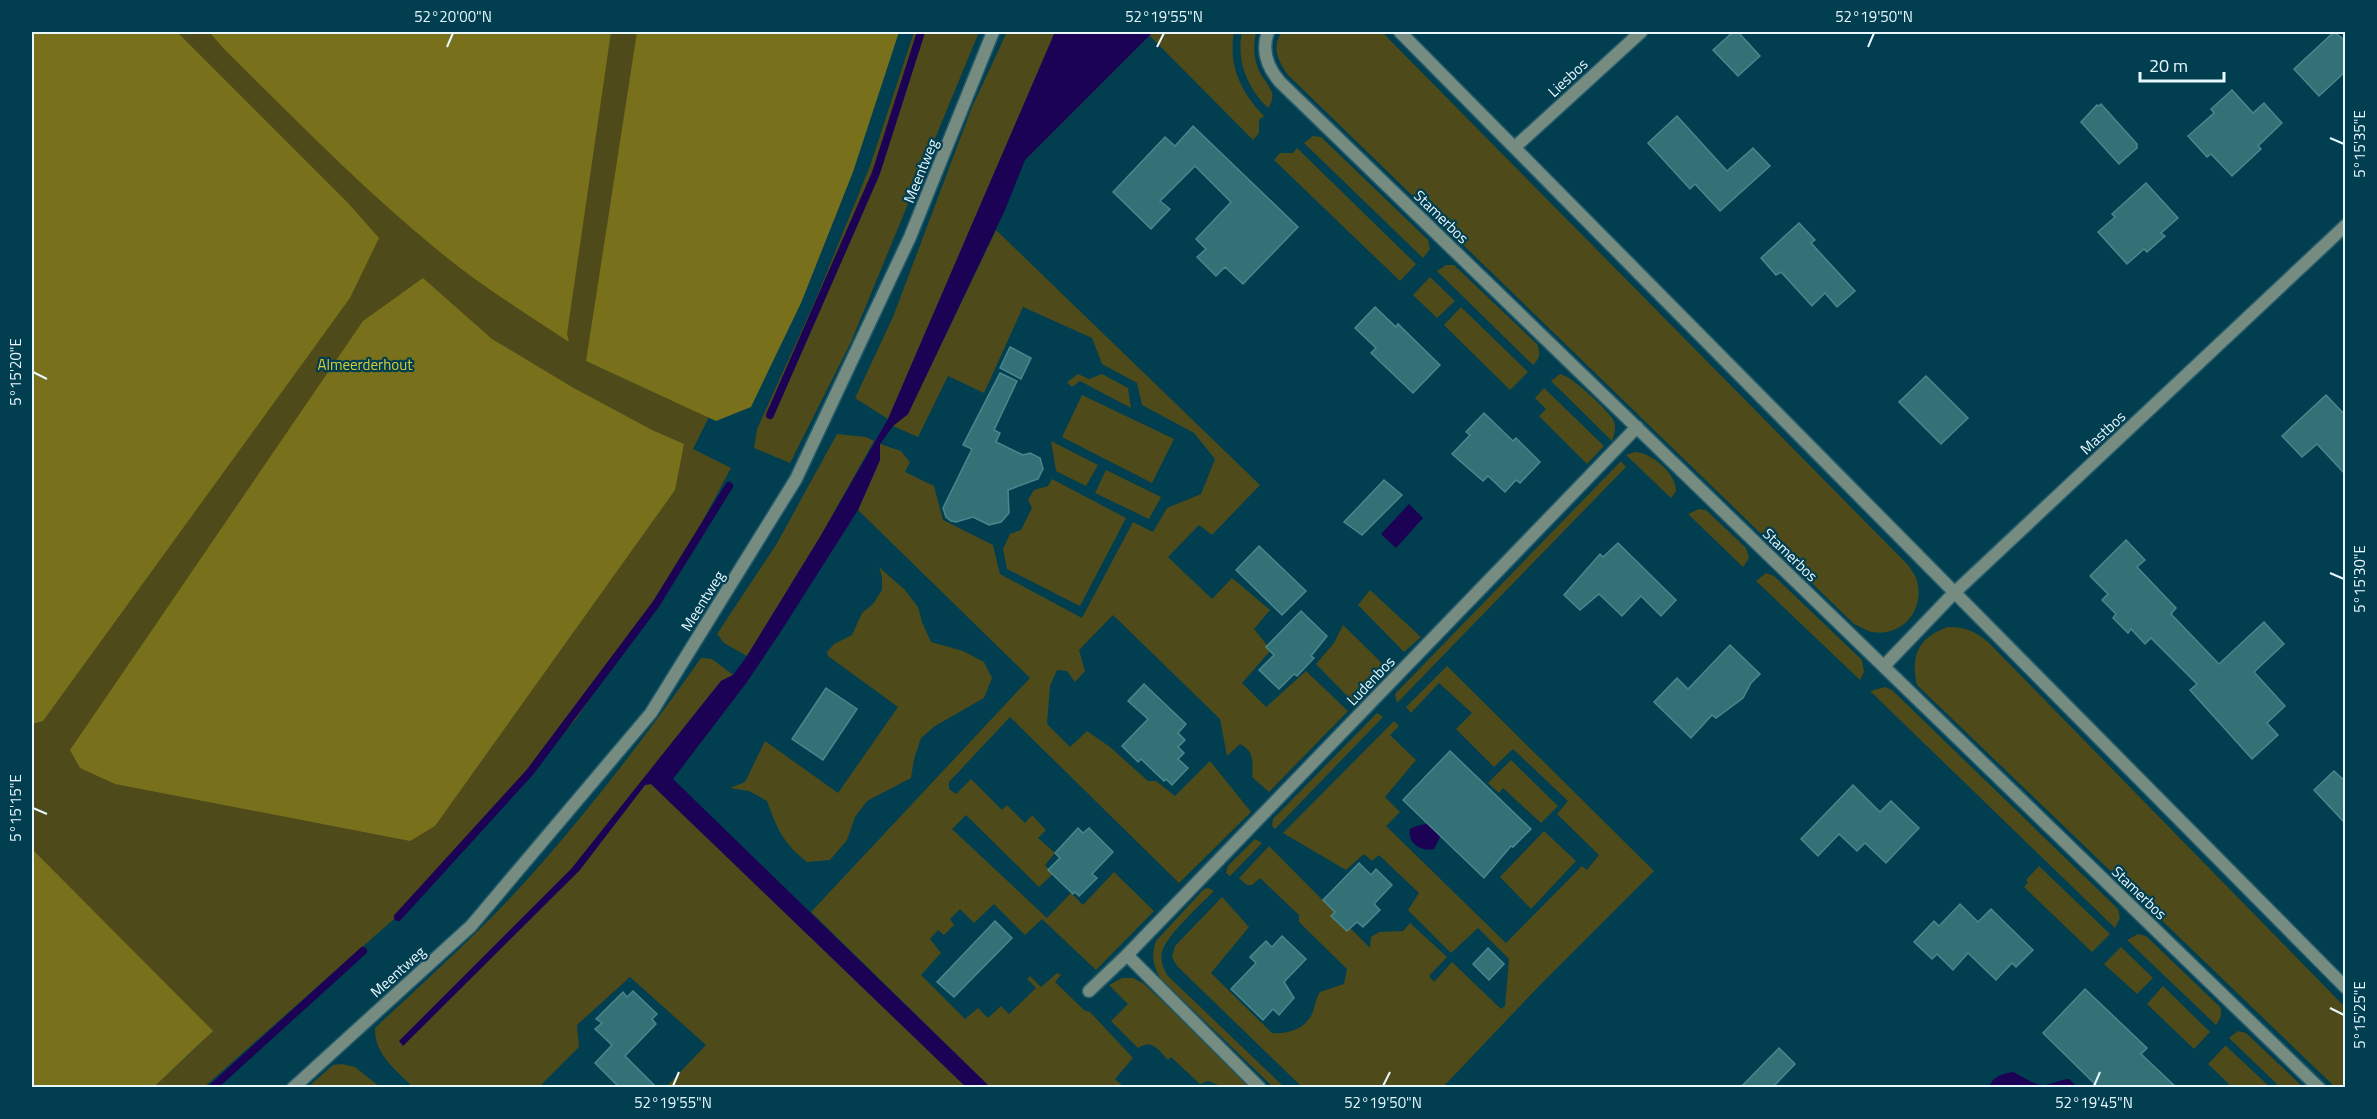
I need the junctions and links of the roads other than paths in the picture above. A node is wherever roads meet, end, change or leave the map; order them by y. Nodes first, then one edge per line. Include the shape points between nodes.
1 (993, 32) edge
2 (1268, 32) edge
3 (1400, 32) edge
4 (1641, 32) edge
5 (1515, 147) junction
6 (2346, 225) edge
7 (1637, 427) junction
8 (1954, 593) junction
9 (1884, 666) junction
10 (1127, 955) junction
11 (2346, 988) edge
12 (1089, 992) dead end
13 (292, 1088) edge
14 (1260, 1088) edge
15 (2319, 1088) edge

1 - 13 street, Meentweg via 910,237 796,479 651,713 471,926
2 - 7 street, Stamerbos via 1267,63 1280,82
3 - 5 street
4 - 5 street, Liesbos
5 - 8 street
6 - 8 street, Mastbos
7 - 9 street, Stamerbos
7 - 10 street, Ludenbos
8 - 9 street, Mastbos
8 - 11 street
9 - 15 street, Stamerbos
10 - 12 street, Ludenbos
10 - 14 street

